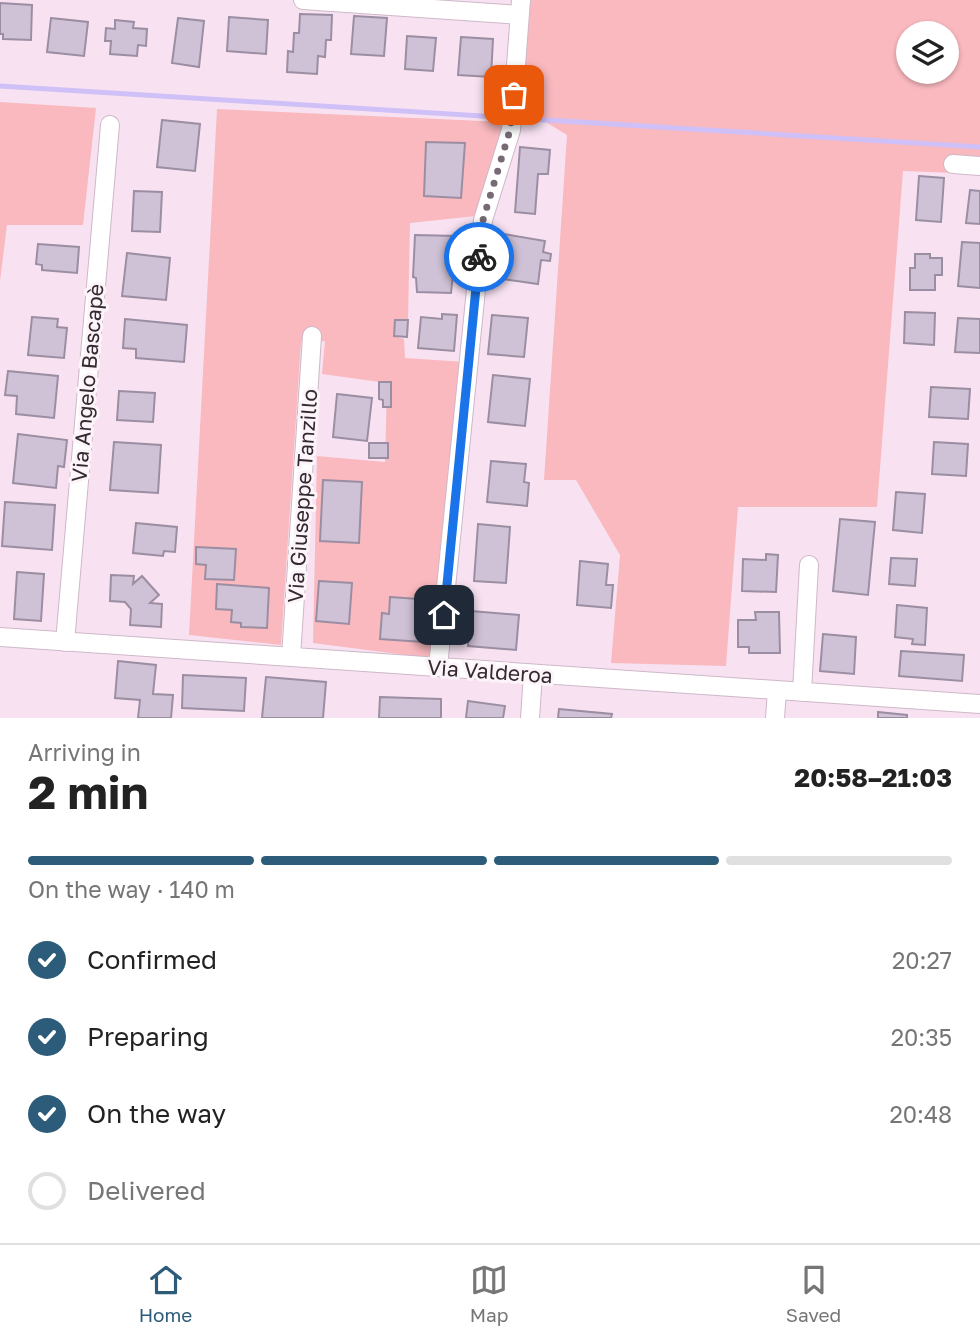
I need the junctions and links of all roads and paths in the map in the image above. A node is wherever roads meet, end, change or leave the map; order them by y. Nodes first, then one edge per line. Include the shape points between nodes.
1 (303, 0) edge
2 (521, 7) edge
3 (110, 125) dead end
4 (954, 164) dead end
5 (980, 166) edge
6 (312, 336) dead end
7 (809, 565) dead end
8 (0, 638) edge
9 (65, 642) junction
10 (291, 657) junction
11 (438, 667) junction
12 (533, 674) junction
13 (776, 691) junction
14 (802, 692) junction
15 (980, 704) edge
16 (530, 718) edge
17 (775, 718) edge

1 - 2 street
2 - 11 street via 510,130 483,220
3 - 9 street, Via Angelo Bascapè
4 - 5 street
6 - 10 street, Via Giuseppe Tanzillo
7 - 14 street
8 - 9 street, Via Valderoa
9 - 10 street, Via Valderoa
10 - 11 street, Via Valderoa
11 - 12 street, Via Valderoa
12 - 13 street, Via Valderoa
12 - 16 street
13 - 14 street, Via Valderoa
13 - 17 street
14 - 15 street, Via Valderoa

